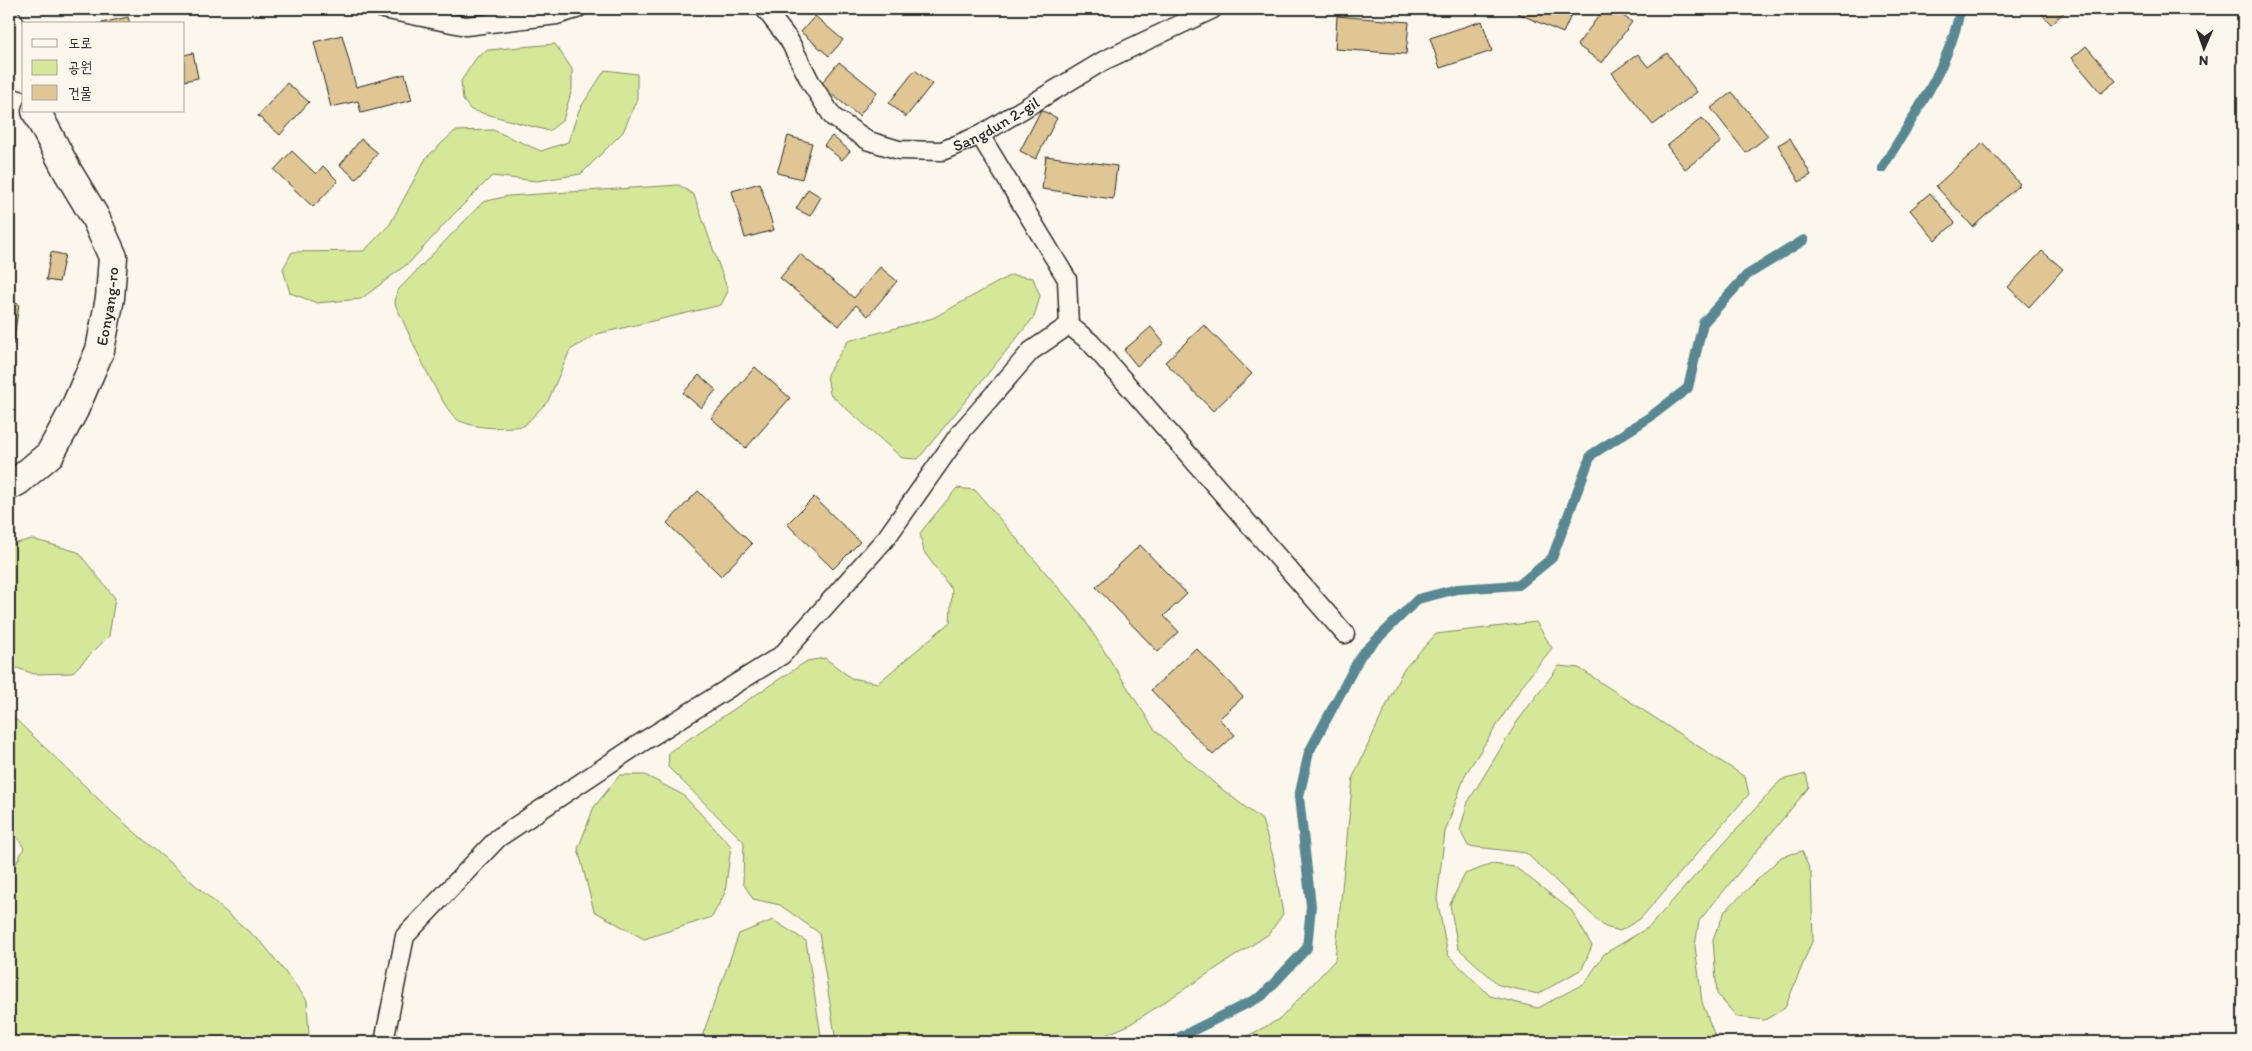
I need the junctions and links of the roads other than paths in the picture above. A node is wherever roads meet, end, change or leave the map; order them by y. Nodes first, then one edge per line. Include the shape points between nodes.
1 (383, 9) edge
2 (577, 9) edge
3 (765, 9) edge
4 (1213, 9) edge
5 (9, 23) edge
6 (22, 69) edge
7 (37, 112) edge
8 (980, 135) junction
9 (1069, 325) junction
10 (9, 486) edge
11 (1345, 634) dead end
12 (384, 1042) edge

1 - 2 lane via 466,26 557,15
3 - 8 lane, Sangdun 2-gil via 789,40 833,117 869,141 899,150 942,151
4 - 8 lane, Sangdun 2-gil via 1103,61
5 - 6 street
7 - 10 street, Eonyang-ro via 95,217 113,257 100,350 74,410 50,454
8 - 9 lane via 1067,279
9 - 11 lane via 1090,342
9 - 12 lane via 1031,351 960,434 888,537 782,655 636,746 498,838 405,936

